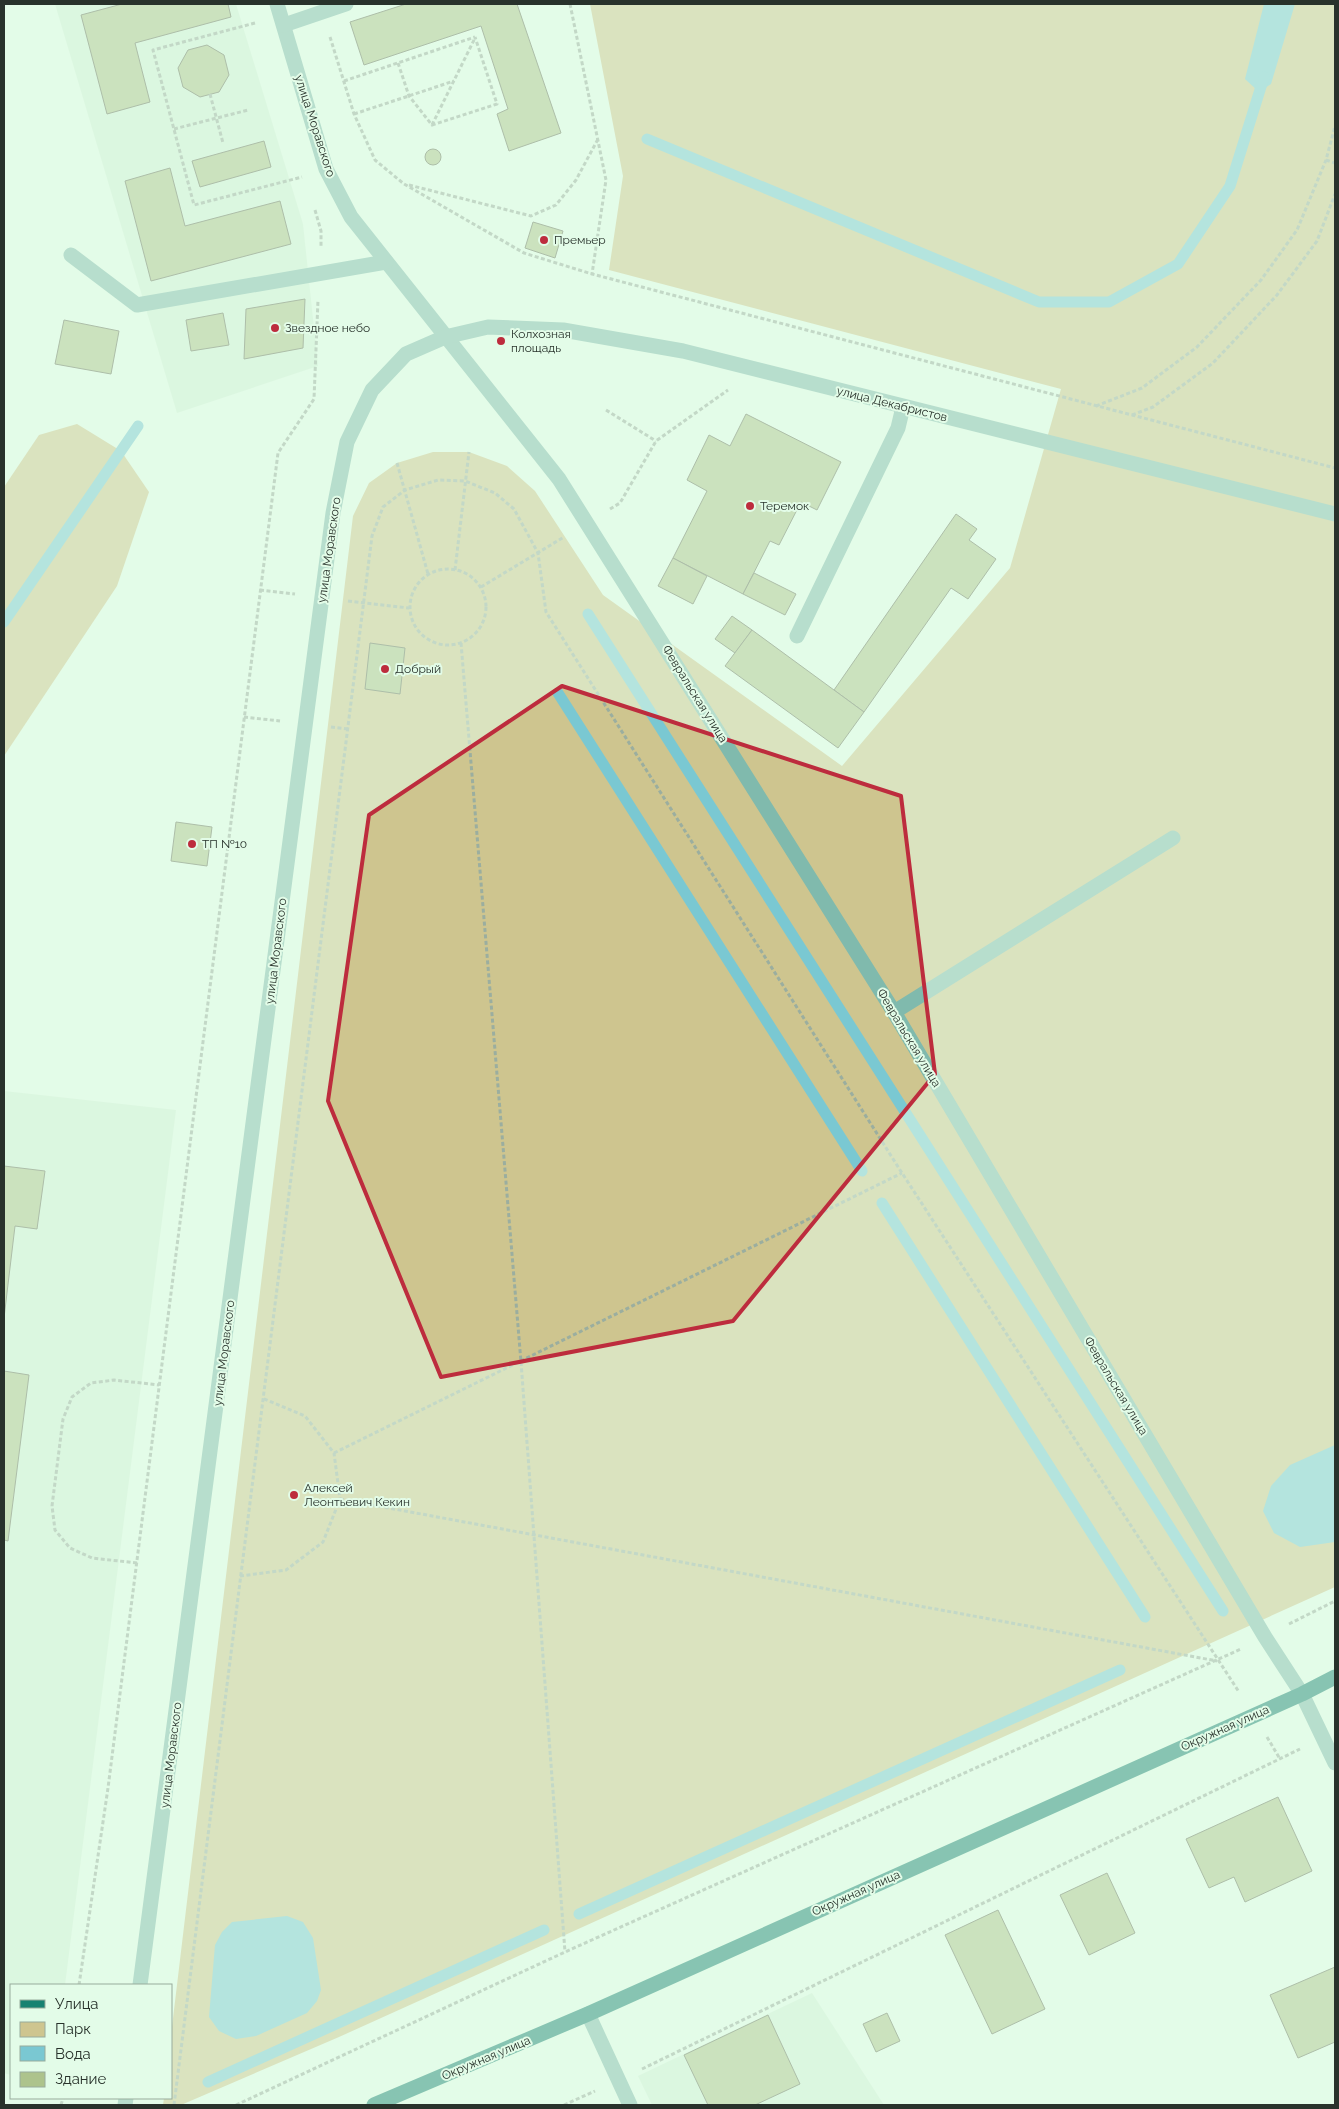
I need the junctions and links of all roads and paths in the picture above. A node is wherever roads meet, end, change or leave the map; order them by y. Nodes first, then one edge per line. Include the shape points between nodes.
1 (277, 4) edge
2 (346, 4) edge
3 (570, 4) edge
4 (322, 12) junction
5 (259, 22) dead end
6 (284, 25) junction
7 (475, 37) junction
8 (398, 63) junction
9 (344, 81) junction
10 (454, 81) junction
11 (210, 94) dead end
12 (409, 96) junction
13 (248, 110) dead end
14 (354, 114) junction
15 (216, 118) junction
16 (432, 126) junction
17 (1335, 126) edge
18 (174, 129) junction
19 (598, 139) junction
20 (223, 143) dead end
21 (1326, 160) junction
22 (1335, 163) edge
23 (305, 176) dead end
24 (404, 184) junction
25 (1335, 194) edge
26 (313, 204) dead end
27 (71, 255) dead end
28 (386, 262) junction
29 (320, 274) junction
30 (592, 274) junction
31 (445, 337) junction
32 (755, 369) junction
33 (1095, 406) junction
34 (903, 407) junction
35 (606, 410) dead end
36 (1131, 415) junction
37 (656, 441) junction
38 (469, 452) dead end
39 (397, 463) dead end
40 (1335, 468) edge
41 (466, 481) junction
42 (405, 490) junction
43 (1335, 514) edge
44 (587, 523) junction
45 (538, 552) junction
46 (455, 570) junction
47 (428, 574) junction
48 (481, 587) junction
49 (797, 636) dead end
50 (461, 643) junction
51 (1173, 838) dead end
52 (894, 1012) junction
53 (902, 1173) junction
54 (521, 1362) junction
55 (159, 1385) junction
56 (262, 1398) junction
57 (334, 1453) junction
58 (340, 1499) junction
59 (534, 1535) junction
60 (137, 1563) junction
61 (240, 1576) junction
62 (1335, 1600) edge
63 (1265, 1637) junction
64 (1218, 1661) junction
65 (1335, 1677) edge
66 (1302, 1694) junction
67 (1324, 1738) junction
68 (1335, 1763) edge
69 (565, 1952) junction
70 (79, 1984) edge
71 (140, 1984) edge
72 (588, 2014) junction
73 (618, 2080) junction
74 (174, 2105) edge
75 (236, 2105) edge
76 (374, 2105) edge
77 (564, 2105) edge
78 (630, 2105) edge

1 - 6 street, улица Моравского
2 - 4 street
3 - 19 path
4 - 6 street
4 - 9 path
5 - 18 path via 153,50
6 - 28 street, улица Моравского via 326,169 351,217
7 - 8 path
7 - 10 path
7 - 16 path via 497,104
8 - 9 path
8 - 12 path
9 - 14 path
10 - 12 path
10 - 16 path
11 - 15 path
12 - 14 path
12 - 16 path
13 - 15 path
14 - 24 path via 375,160
15 - 18 path
15 - 20 path
17 - 21 path
18 - 23 path via 194,205
19 - 24 path via 576,180 556,205 531,216
19 - 30 path via 606,180
21 - 22 path
21 - 33 path via 1297,230 1261,280 1197,347 1142,388
24 - 30 path via 524,253
25 - 36 path via 1317,241 1278,295 1213,364 1154,407
26 - 29 path via 321,231
27 - 29 street via 137,305
28 - 29 street
28 - 31 street, улица Моравского
29 - 55 path via 314,399 278,453
30 - 33 path
31 - 32 street, улица Декабристов via 488,327 563,330 683,351
31 - 44 street, Февральская улица via 559,479
31 - 71 street, улица Моравского via 406,354 372,390 347,442 333,513
32 - 34 street, улица Декабристов
32 - 37 path
33 - 36 path
34 - 43 street, улица Декабристов
34 - 49 street via 898,428
35 - 37 path
36 - 40 path
37 - 44 path via 620,503
38 - 41 path
39 - 42 path
41 - 42 path via 438,480
41 - 45 path via 495,492 514,509
41 - 46 path
42 - 47 path
42 - 56 path via 383,507 372,536
44 - 45 path
44 - 52 street, Февральская улица
45 - 48 path
45 - 53 path via 546,612
46 - 47 path
46 - 48 path via 467,573
47 - 50 path via 414,589 409,608 415,628 430,641 449,646
48 - 50 path via 487,607 482,626 468,641
50 - 54 path
51 - 52 street
52 - 63 street, Февральская улица
53 - 54 path
53 - 64 path
54 - 57 path
54 - 59 path
55 - 60 path
55 - 60 path via 114,1380 91,1383 72,1397 63,1419 52,1506 55,1530 70,1548 92,1558
56 - 57 path via 305,1416
56 - 61 path
57 - 58 path
58 - 59 path
58 - 61 path via 323,1542 286,1570
59 - 64 path
59 - 69 path
60 - 70 path
61 - 74 path
62 - 63 path
63 - 64 path
63 - 66 street, Февральская улица
64 - 69 path
65 - 66 main road, Окружная улица
66 - 67 street, Февральская улица
66 - 72 main road, Окружная улица
67 - 68 street, Февральская улица
67 - 73 path
69 - 75 path
72 - 73 street
72 - 76 main road, Окружная улица
73 - 77 path
73 - 78 street

